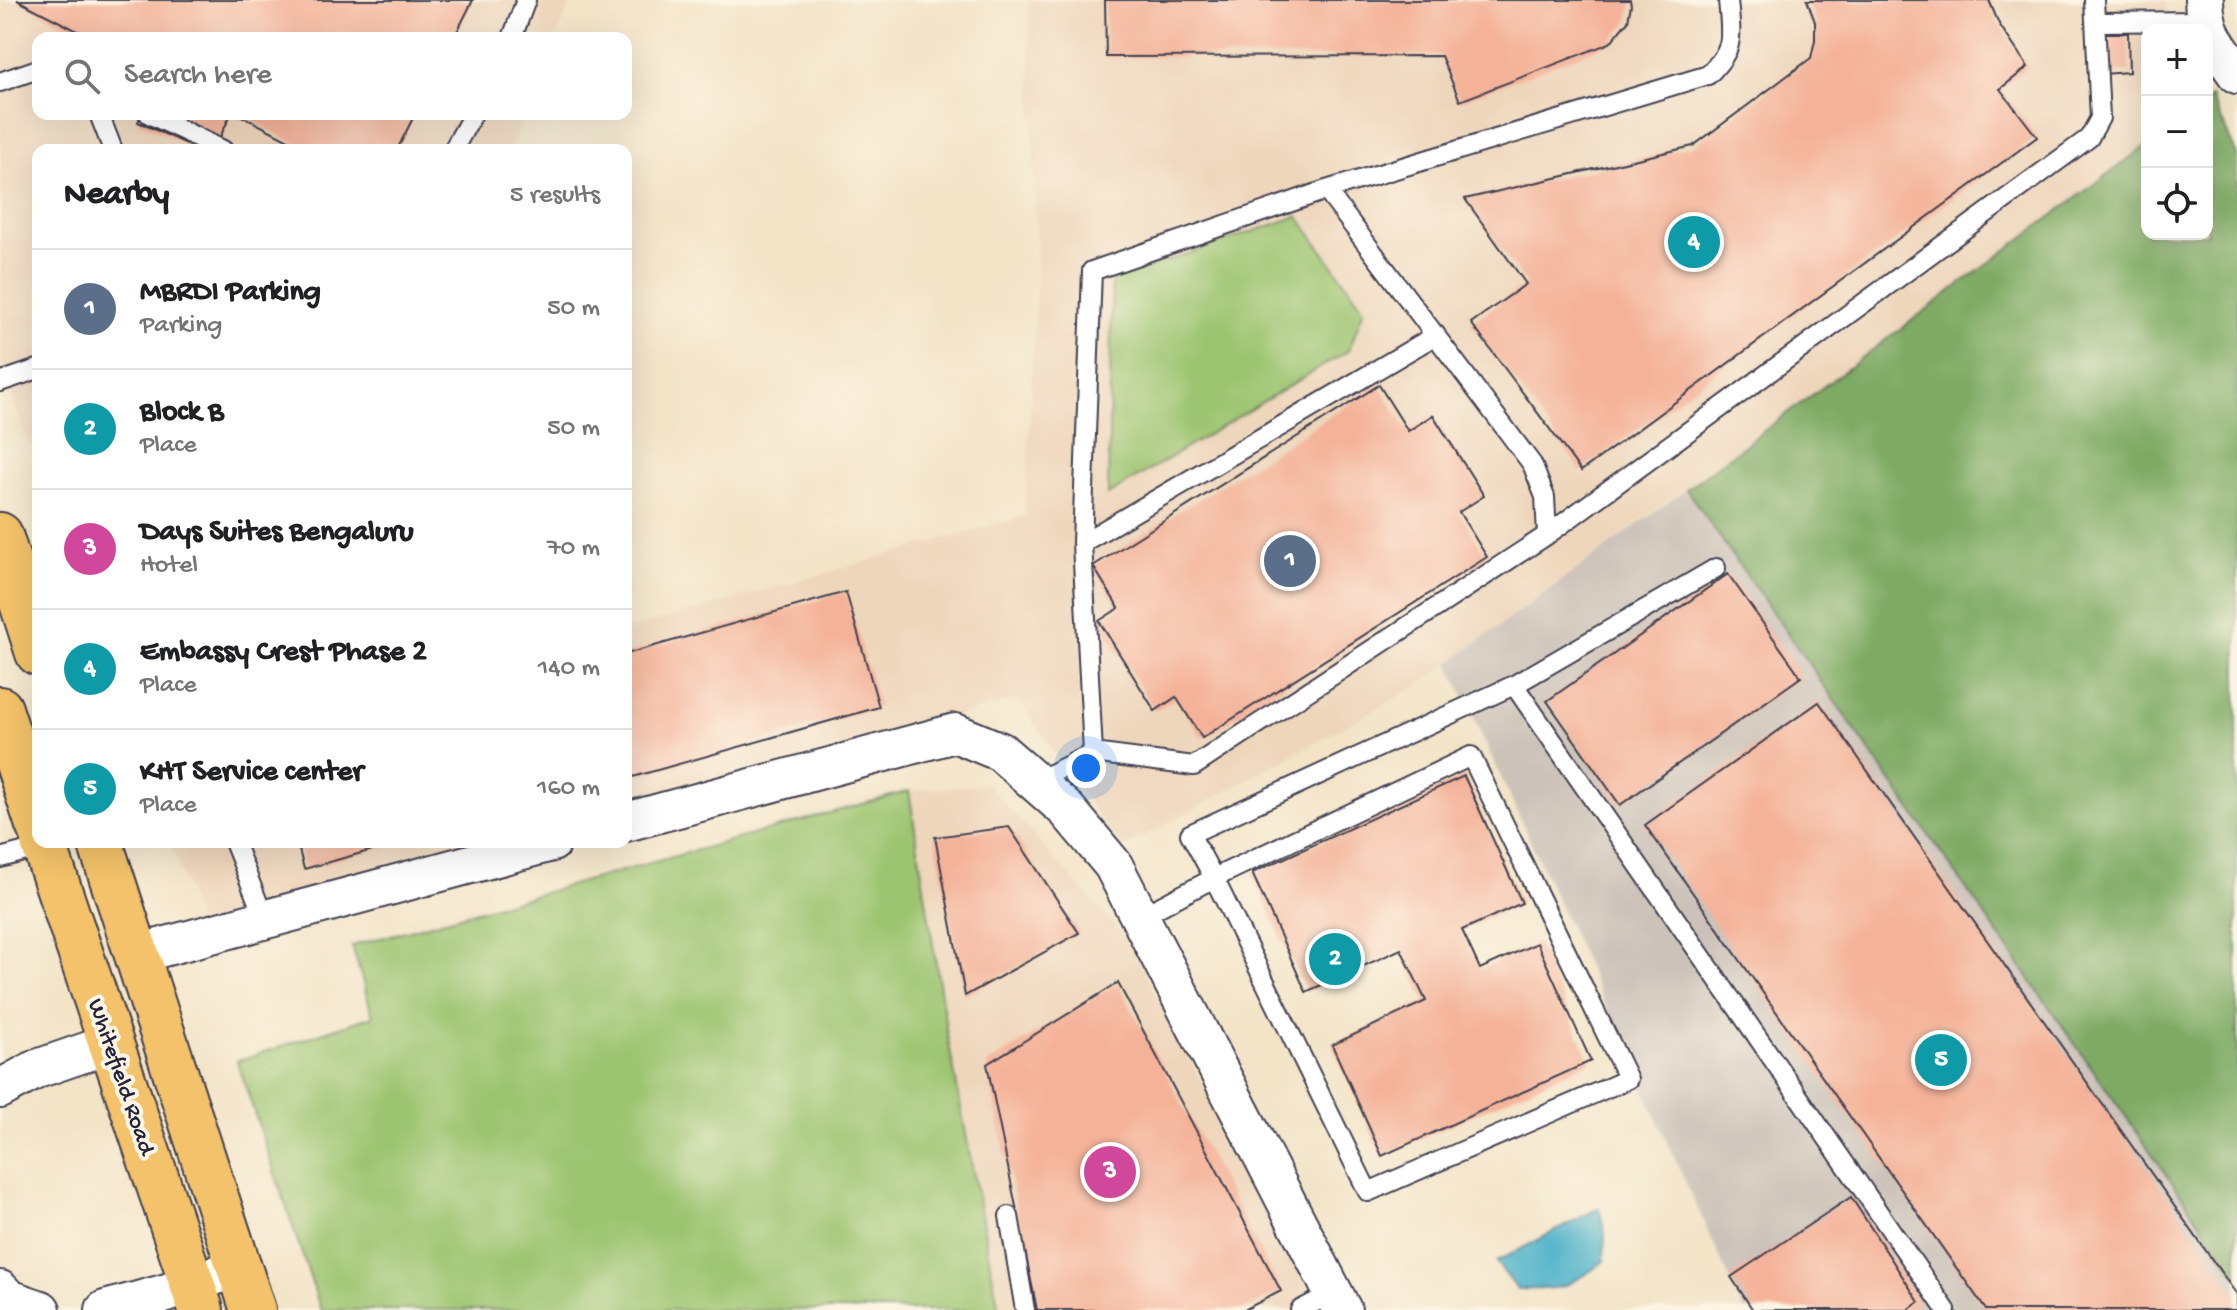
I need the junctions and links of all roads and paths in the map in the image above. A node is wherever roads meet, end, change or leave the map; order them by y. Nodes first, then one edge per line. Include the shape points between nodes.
1 (526, 0) edge
2 (1728, 0) edge
3 (2094, 0) edge
4 (2205, 11) edge
5 (2095, 22) junction
6 (514, 32) edge
7 (32, 70) edge
8 (2237, 74) edge
9 (2, 76) edge
10 (101, 120) edge
11 (161, 120) edge
12 (470, 120) edge
13 (111, 144) edge
14 (211, 144) edge
15 (456, 144) edge
16 (1326, 190) junction
17 (1436, 335) junction
18 (32, 371) edge
19 (0, 382) edge
20 (0, 535) edge
21 (1547, 535) junction
22 (1082, 543) junction
23 (1716, 568) dead end
24 (32, 634) edge
25 (1514, 685) junction
26 (0, 709) edge
27 (1093, 753) junction
28 (1036, 781) junction
29 (32, 807) edge
30 (632, 820) edge
31 (32, 843) edge
32 (45, 848) edge
33 (102, 848) edge
34 (236, 848) edge
35 (530, 848) edge
36 (0, 858) edge
37 (1214, 878) junction
38 (1140, 917) junction
39 (265, 920) junction
40 (137, 954) junction
41 (112, 1043) junction
42 (0, 1089) edge
43 (1009, 1216) dead end
44 (239, 1267) junction
45 (0, 1290) edge
46 (197, 1297) edge
47 (1338, 1302) edge
48 (41, 1310) edge
49 (105, 1310) edge
50 (253, 1310) edge
51 (1025, 1310) edge
52 (1300, 1310) edge
53 (1946, 1310) edge

1 - 6 lane
2 - 16 lane via 1726,57 1708,75
3 - 5 lane
4 - 5 lane
4 - 8 street via 2213,38
5 - 21 lane via 2100,118 2089,138
7 - 9 lane
10 - 13 lane
11 - 14 lane
12 - 15 lane
16 - 17 lane
16 - 22 lane via 1092,271
17 - 21 lane via 1532,464 1545,497
17 - 22 lane
18 - 19 lane
20 - 24 main road
21 - 27 lane via 1194,766
22 - 27 lane
23 - 25 lane
25 - 37 lane via 1190,834
25 - 53 lane
26 - 29 main road, Whitefield Road
27 - 28 lane
28 - 30 street via 1001,752 955,733
28 - 38 street via 1113,865
31 - 36 lane
32 - 41 main road, Whitefield Road
33 - 40 main road, Whitefield Road
34 - 39 lane
35 - 39 street
37 - 37 lane via 1471,756 1628,1079 1368,1192
37 - 38 lane
38 - 47 street
39 - 40 street
40 - 44 main road, Whitefield Road
41 - 42 street via 37,1069
41 - 46 main road, Whitefield Road
43 - 51 lane
44 - 46 street
44 - 50 main road, Whitefield Road
45 - 48 street via 9,1299
46 - 49 street
47 - 52 lane

